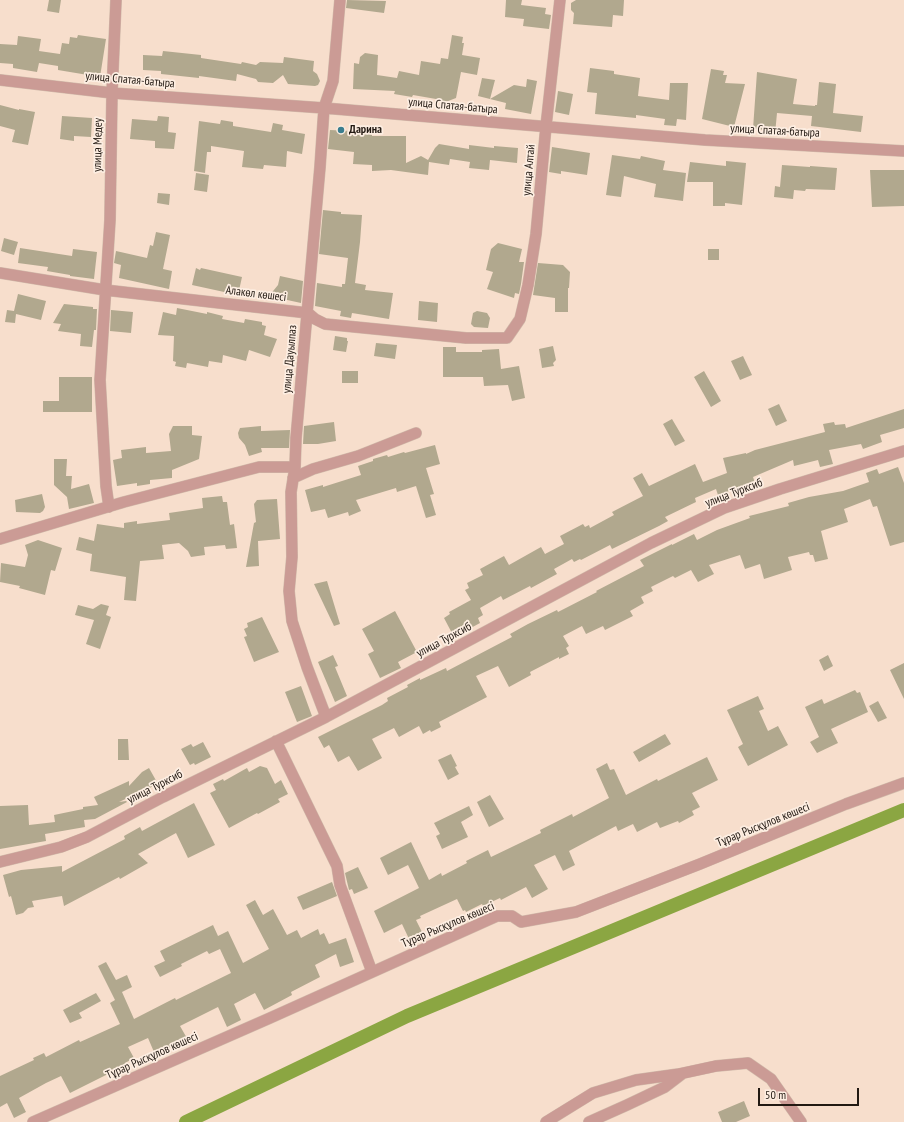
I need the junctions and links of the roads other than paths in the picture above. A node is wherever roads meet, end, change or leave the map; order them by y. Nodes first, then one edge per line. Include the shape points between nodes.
1 (116, 0) edge
2 (340, 0) edge
3 (560, 0) edge
4 (0, 80) edge
5 (112, 93) junction
6 (324, 108) junction
7 (546, 126) junction
8 (904, 151) edge
9 (0, 273) edge
10 (105, 290) junction
11 (308, 313) junction
12 (507, 338) joint
13 (416, 433) dead end
14 (904, 451) edge
15 (294, 473) junction
16 (109, 507) junction
17 (0, 539) edge
18 (326, 717) junction
19 (276, 741) junction
20 (904, 783) edge
21 (0, 862) edge
22 (372, 972) junction
23 (684, 1073) junction
24 (33, 1122) edge
25 (546, 1122) edge
26 (589, 1122) edge
27 (801, 1122) edge

1 - 5 street, улица Медеу
2 - 6 street, улица Дауылпаз via 333,81
3 - 7 street, улица Алтай
4 - 5 street, улица Спатая-батыра
5 - 6 street, улица Спатая-батыра
5 - 10 street, улица Медеу via 110,220
6 - 7 street, улица Спатая-батыра
6 - 11 street, улица Дауылпаз
7 - 8 street, улица Спатая-батыра via 705,140
7 - 12 street, улица Алтай via 536,234 528,285 520,318
9 - 10 street, Алакөл көшесі
10 - 11 street, Алакөл көшесі
10 - 16 street, улица Медеу via 100,380
11 - 12 street, Алакөл көшесі via 325,324 466,338
11 - 15 street, улица Дауылпаз
13 - 15 street via 358,456
14 - 18 street, улица Турксиб via 724,508 650,543
15 - 16 street via 259,467
15 - 18 street, улица Дауылпаз via 291,492 292,557 289,591 292,621
16 - 17 street
18 - 19 street, улица Турксиб
19 - 21 street, улица Турксиб via 87,837 61,847
19 - 22 street via 337,866 340,886
20 - 22 street, Тұрар Рысқұлов көшесі via 576,912 521,922 512,916 498,916
22 - 24 street, Тұрар Рысқұлов көшесі
23 - 25 street via 636,1080 593,1093
23 - 26 street via 664,1087
23 - 27 street via 748,1063 771,1079

